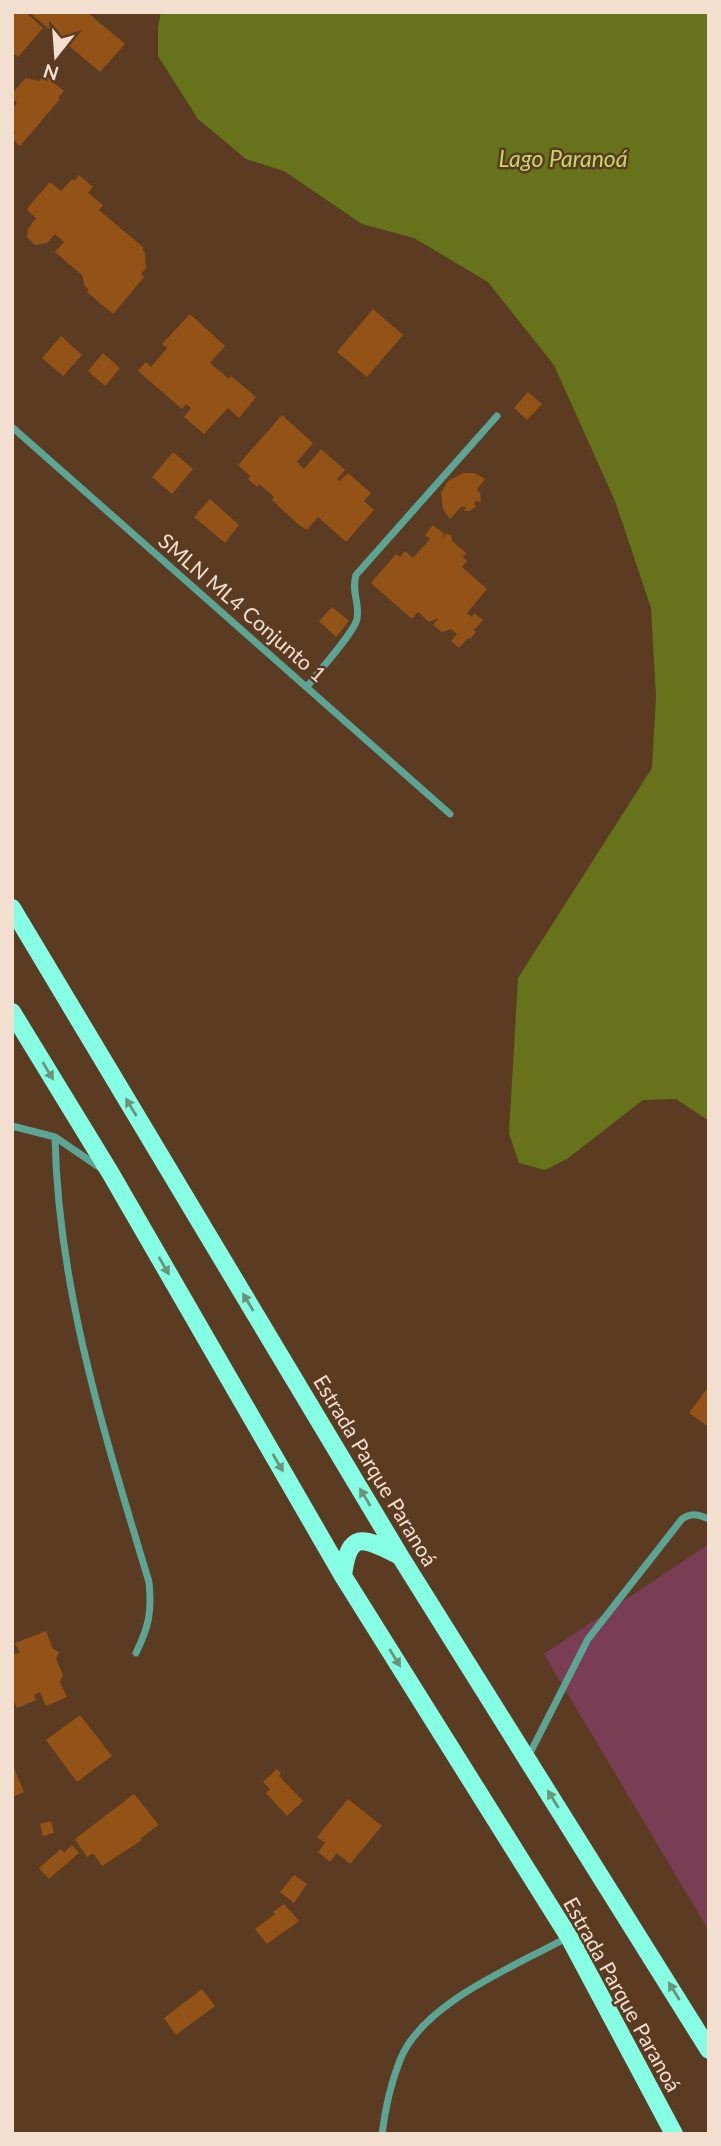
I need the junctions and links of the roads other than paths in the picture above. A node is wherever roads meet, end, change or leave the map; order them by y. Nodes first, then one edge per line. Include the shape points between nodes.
1 (497, 416) dead end
2 (12, 427) edge
3 (307, 687) junction
4 (450, 814) dead end
5 (12, 908) edge
6 (12, 1012) edge
7 (12, 1126) edge
8 (55, 1137) junction
9 (111, 1174) junction
10 (709, 1519) edge
11 (400, 1556) junction
12 (343, 1576) junction
13 (136, 1653) dead end
14 (527, 1757) junction
15 (569, 1937) junction
16 (709, 2050) edge
17 (382, 2134) edge
18 (674, 2134) edge

1 - 3 street via 356,575 355,626
2 - 3 street, SMLN ML4 Conjunto 1
3 - 4 street, SMLN ML4 Conjunto 1
11 -> 5 main road, Estrada Parque Paranoá
6 -> 9 main road, Estrada Parque Paranoá
7 - 8 street
8 - 9 street
8 - 13 street via 66,1273 99,1413 149,1582 152,1607
9 -> 12 main road, Estrada Parque Paranoá
10 - 14 street via 697,1514 682,1519 589,1639
11 - 12 main road via 369,1541 357,1542 348,1550
11 - 14 main road, Estrada Parque Paranoá
12 -> 15 main road, Estrada Parque Paranoá
16 -> 14 main road, Estrada Parque Paranoá
15 - 17 street via 431,2016 400,2059
15 - 18 main road, Estrada Parque Paranoá

